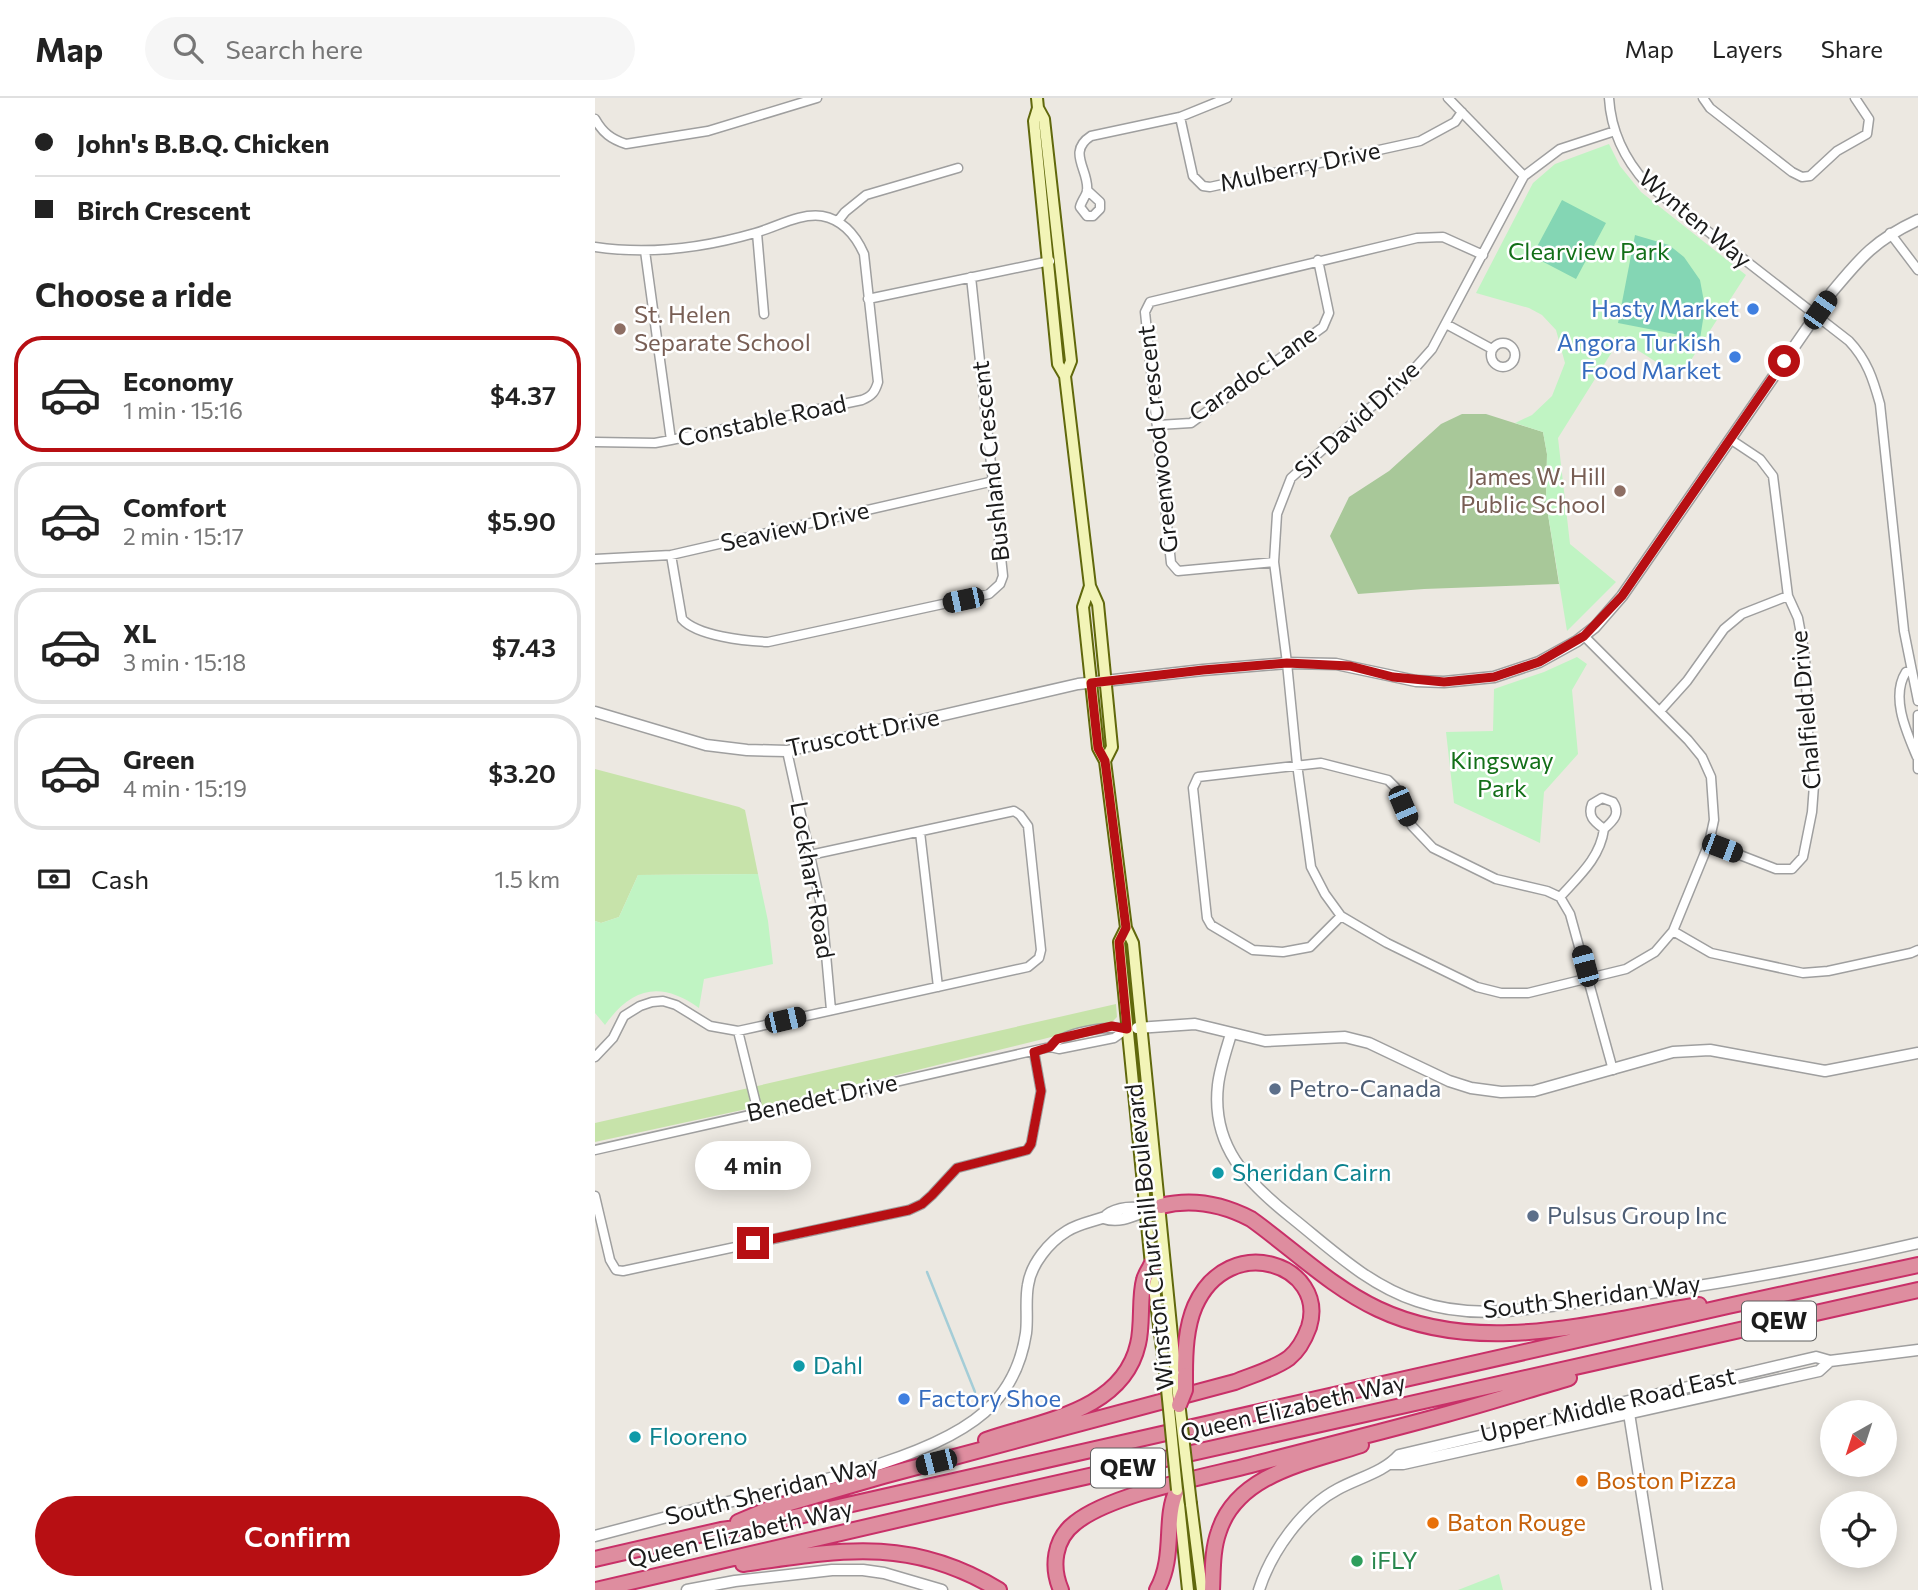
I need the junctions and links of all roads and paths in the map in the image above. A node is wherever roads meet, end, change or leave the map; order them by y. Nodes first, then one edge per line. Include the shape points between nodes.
1 (817, 98) edge
2 (1227, 98) edge
3 (1448, 98) edge
4 (1609, 98) edge
5 (1703, 98) edge
6 (1855, 98) edge
7 (1038, 103) edge
8 (1462, 112) junction
9 (1180, 117) junction
10 (595, 119) edge
11 (1615, 131) junction
12 (958, 168) dead end
13 (1524, 176) junction
14 (1087, 190) dead end
15 (1918, 220) edge
16 (838, 221) junction
17 (757, 233) junction
18 (1890, 233) junction
19 (595, 247) edge
20 (645, 251) junction
21 (1483, 255) junction
22 (1061, 259) junction
23 (1318, 260) junction
24 (1047, 262) junction
25 (1918, 270) edge
26 (971, 277) junction
27 (868, 299) junction
28 (764, 314) dead end
29 (1815, 316) junction
30 (1447, 324) junction
31 (1492, 349) dead end
32 (1065, 376) junction
33 (1158, 425) junction
34 (1730, 439) junction
35 (671, 440) junction
36 (595, 442) edge
37 (994, 481) junction
38 (671, 555) junction
39 (595, 559) edge
40 (1274, 562) junction
41 (1090, 586) junction
42 (1787, 596) junction
43 (1584, 636) junction
44 (1287, 663) junction
45 (1912, 670) junction
46 (1106, 682) junction
47 (1091, 683) junction
48 (1918, 702) edge
49 (1900, 704) junction
50 (1660, 711) junction
51 (595, 712) edge
52 (1918, 715) edge
53 (787, 751) junction
54 (1917, 757) edge
55 (1105, 761) junction
56 (1297, 764) junction
57 (1918, 769) edge
58 (1604, 829) dead end
59 (920, 832) junction
60 (1709, 843) junction
61 (810, 855) junction
62 (1560, 897) junction
63 (1341, 916) junction
64 (1126, 928) junction
65 (1673, 931) junction
66 (1918, 950) edge
67 (1588, 978) junction
68 (938, 987) junction
69 (831, 1010) junction
70 (1142, 1027) junction
71 (1127, 1029) junction
72 (738, 1031) junction
73 (1231, 1034) junction
74 (1034, 1052) junction
75 (1918, 1053) edge
76 (595, 1056) edge
77 (1613, 1070) junction
78 (758, 1112) junction
79 (595, 1150) edge
80 (595, 1196) edge
81 (1153, 1208) junction
82 (1918, 1243) edge
83 (1151, 1265) junction
84 (1918, 1265) edge
85 (1918, 1290) edge
86 (1728, 1306) junction
87 (1918, 1350) edge
88 (1640, 1353) junction
89 (1830, 1360) junction
90 (1175, 1376) junction
91 (1626, 1400) junction
92 (1179, 1405) joint
93 (1629, 1413) junction
94 (1444, 1415) junction
95 (1391, 1464) junction
96 (883, 1476) junction
97 (1177, 1490) joint
98 (1175, 1508) junction
99 (721, 1530) junction
100 (595, 1536) edge
101 (595, 1559) edge
102 (617, 1586) junction
103 (596, 1590) edge
104 (687, 1590) edge
105 (942, 1590) edge
106 (999, 1590) edge
107 (1061, 1590) edge
108 (1157, 1590) edge
109 (1188, 1590) edge
110 (1202, 1590) edge
111 (1212, 1590) edge
112 (1259, 1590) edge
113 (1657, 1590) edge

1 - 10 street via 708,131 626,144 605,134
2 - 9 street
3 - 8 street
4 - 11 street, Wynten Way
5 - 6 street via 1792,172 1807,177 1869,131 1869,120
7 - 22 main road, Winston Churchill Boulevard via 1044,119
7 - 24 main road, Winston Churchill Boulevard via 1034,121
8 - 9 street, Mulberry Drive via 1455,122 1420,141 1210,187 1193,176
8 - 13 street
9 - 14 street via 1084,141 1079,154
11 - 13 street, Sir David Drive via 1560,149
11 - 29 street, Wynten Way via 1629,161 1647,184
12 - 16 street via 866,195
13 - 21 street, Sir David Drive
15 - 18 street, Truscott Drive
16 - 17 street via 804,216
16 - 27 street, Constable Road via 858,240 864,254
17 - 20 street
17 - 28 street
18 - 25 street
18 - 29 street, Truscott Drive via 1862,256
19 - 20 street
20 - 35 street
21 - 23 street, Greenwood Crescent via 1443,237 1430,237
21 - 30 street, Sir David Drive
22 - 24 street
22 - 32 main road, Winston Churchill Boulevard via 1071,361
23 - 33 street, Caradoc Lane via 1329,313 1323,327 1191,423
23 - 33 street, Greenwood Crescent via 1150,302 1145,312
24 - 26 street
24 - 32 main road, Winston Churchill Boulevard via 1058,364
26 - 27 street
26 - 37 street, Bushland Crescent
27 - 35 street, Constable Road via 877,382 870,397
29 - 34 street, Truscott Drive
29 - 45 street, Wynten Way via 1854,346 1873,376
30 - 31 street
30 - 40 street, Sir David Drive via 1399,386 1291,478 1277,514
32 - 41 main road, Winston Churchill Boulevard
33 - 40 street, Greenwood Crescent via 1171,563 1178,570
34 - 42 street, Chalfield Drive via 1760,459 1773,476
34 - 43 street, Truscott Drive via 1622,596
35 - 36 street, Constable Road
37 - 38 street, Seaview Drive
37 - 38 street, Bushland Crescent via 1003,576 989,594 768,642 741,640 692,627 681,619
38 - 39 street, Seaview Drive
40 - 44 street, Sir David Drive
41 - 46 main road, Winston Churchill Boulevard via 1098,604
41 - 47 main road, Winston Churchill Boulevard via 1083,607
42 - 50 street via 1742,614 1724,629
42 - 60 street, Chalfield Drive via 1798,618 1805,656 1814,785 1803,857 1793,869 1776,869
43 - 44 street, Truscott Drive via 1539,662 1472,681 1416,681 1350,666
43 - 50 street
44 - 46 street, Truscott Drive
44 - 56 street, Sir David Drive
45 - 48 street, Wynten Way
45 - 49 street via 1901,679
46 - 47 street, Truscott Drive
46 - 55 main road, Winston Churchill Boulevard via 1112,747
47 - 53 street, Truscott Drive
47 - 55 main road, Winston Churchill Boulevard via 1098,748
48 - 49 street
49 - 54 street
50 - 60 street via 1702,757 1711,777 1714,820
51 - 53 street, Truscott Drive via 706,745
52 - 54 street
53 - 61 street, Lockhart Road
54 - 57 street
55 - 64 main road, Winston Churchill Boulevard
56 - 62 street via 1321,763 1388,780 1412,826 1441,854 1496,879
56 - 63 street, Sir David Drive via 1311,867
56 - 63 street via 1198,777 1193,788 1207,918 1253,950 1283,951 1310,947
58 - 62 street via 1596,856
59 - 61 street
59 - 68 street
59 - 68 street via 1014,811 1028,826 1039,958 1028,967
60 - 65 street
61 - 69 street, Lockhart Road via 822,910
62 - 67 street via 1570,914
63 - 67 street via 1476,987 1528,993
64 - 70 main road, Winston Churchill Boulevard via 1133,943
64 - 71 main road, Winston Churchill Boulevard via 1119,942
65 - 66 street via 1711,953 1803,972 1828,971
65 - 67 street via 1655,952 1626,969
67 - 77 street
68 - 69 street
69 - 72 street
70 - 71 street
70 - 73 street via 1195,1024
70 - 81 main road, Winston Churchill Boulevard
71 - 74 street, Benedet Drive via 1114,1038
71 - 81 main road, Winston Churchill Boulevard
72 - 76 street via 710,1026 676,1005 652,1002 624,1016 613,1038
72 - 78 street
73 - 77 street via 1282,1042 1345,1037 1369,1043 1449,1081 1501,1092 1534,1091
73 - 82 street, South Sheridan Way via 1217,1104 1223,1136 1238,1167 1266,1197 1340,1258 1393,1292 1418,1301 1478,1312 1532,1308 1669,1291
74 - 78 street, Benedet Drive
74 - 80 street via 1041,1091 1027,1150 957,1168 922,1204 909,1210 623,1271 616,1270 610,1260
75 - 77 street via 1825,1071 1697,1049
78 - 79 street, Benedet Drive
81 - 83 main road, Winston Churchill Boulevard
81 - 86 highway via 1199,1202 1233,1210 1353,1296 1443,1331 1473,1334 1560,1329 1700,1304
81 - 90 main road, Winston Churchill Boulevard
81 - 100 street, South Sheridan Way via 1111,1212 1069,1230 1046,1249 1028,1284 1026,1333 1009,1385 969,1423 930,1444 867,1467
83 - 90 main road, Winston Churchill Boulevard
83 - 96 highway via 1144,1280 1137,1348 1127,1372 1109,1392 1082,1408
84 - 86 highway, Queen Elizabeth Way / QEW
85 - 88 highway, Queen Elizabeth Way / QEW
86 - 99 highway, Queen Elizabeth Way / QEW
87 - 89 street, Upper Middle Road East
88 - 94 highway via 1614,1365
88 - 102 highway, Queen Elizabeth Way / QEW
89 - 91 street, Upper Middle Road East via 1816,1357
89 - 93 street, Upper Middle Road East via 1819,1371
90 - 92 highway, bridge via 1185,1391
90 - 96 highway via 1192,1314 1214,1278 1232,1266 1255,1261 1275,1265 1300,1282 1310,1299 1311,1318 1300,1347 1289,1359 1207,1391
90 - 97 main road, Winston Churchill Boulevard, bridge
91 - 93 street
91 - 95 street, Upper Middle Road East via 1399,1455
92 - 110 main road, Winston Churchill Boulevard, bridge
93 - 95 street, Upper Middle Road East
93 - 113 street
94 - 107 highway via 1162,1488 1095,1511 1070,1527 1059,1544 1055,1570
94 - 111 highway via 1281,1472 1249,1489 1229,1510 1218,1534
95 - 112 street, Upper Middle Road East via 1317,1503 1276,1553
96 - 99 highway via 769,1509
97 - 98 highway via 1172,1502
98 - 108 highway via 1168,1559
98 - 109 main road
99 - 101 highway, Queen Elizabeth Way / QEW
102 - 103 highway, Queen Elizabeth Way / QEW
102 - 106 highway via 744,1564 874,1550 915,1555 958,1569
104 - 105 street via 832,1570 884,1573

